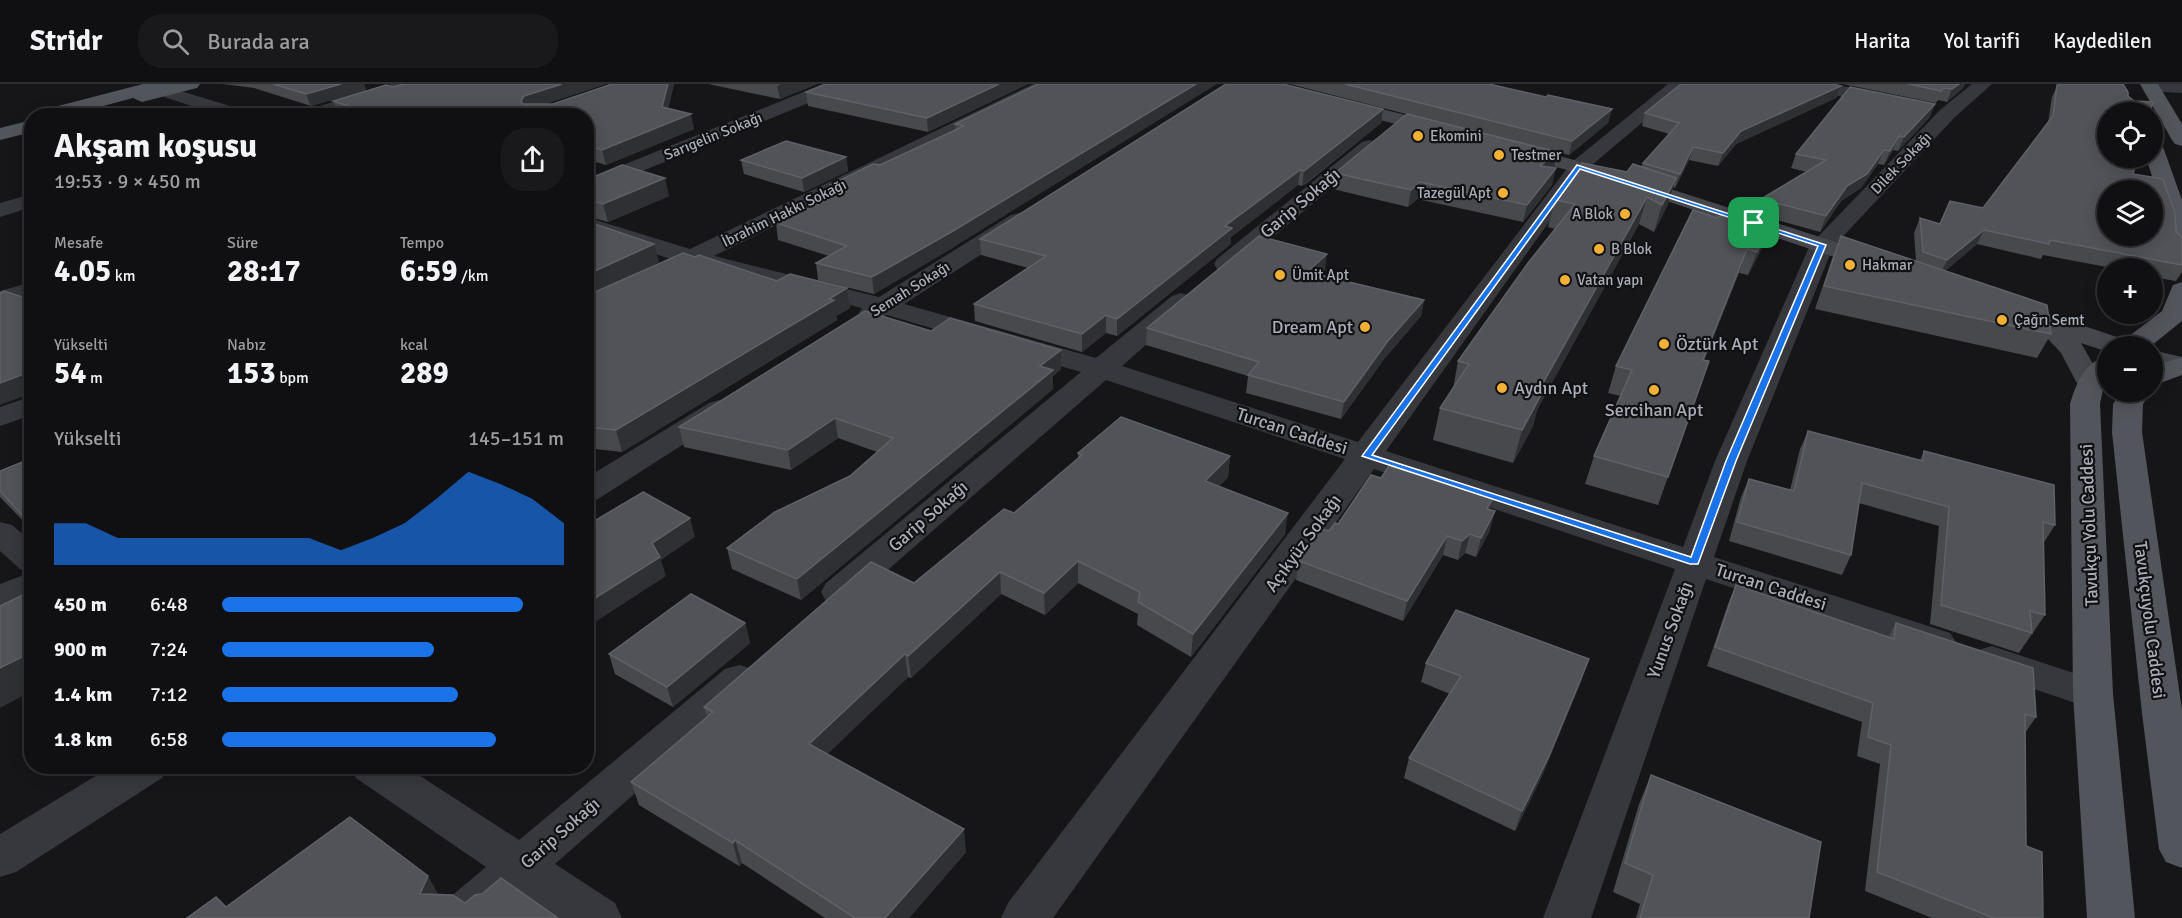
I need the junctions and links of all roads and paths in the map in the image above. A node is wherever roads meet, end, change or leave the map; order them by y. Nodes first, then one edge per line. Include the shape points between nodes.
1 (191, 84) edge
2 (409, 84) edge
3 (839, 84) edge
4 (1047, 84) edge
5 (1260, 84) edge
6 (1679, 84) edge
7 (1805, 84) edge
8 (1983, 84) edge
9 (159, 86) edge
10 (2150, 86) edge
11 (2182, 88) edge
12 (1904, 104) edge
13 (73, 108) edge
14 (94, 108) edge
15 (221, 108) edge
16 (333, 108) edge
17 (1926, 109) edge
18 (1948, 113) junction
19 (1401, 119) junction
20 (24, 120) edge
21 (0, 126) edge
22 (24, 128) edge
23 (0, 134) edge
24 (1466, 136) edge
25 (2181, 136) edge
26 (1488, 142) edge
27 (1579, 166) junction
28 (2160, 168) edge
29 (594, 185) edge
30 (24, 202) edge
31 (1043, 205) edge
32 (0, 210) edge
33 (594, 227) edge
34 (1822, 245) junction
35 (2182, 246) edge
36 (692, 258) junction
37 (1900, 272) edge
38 (660, 273) edge
39 (2182, 290) edge
40 (24, 292) edge
41 (0, 300) edge
42 (1990, 302) edge
43 (884, 306) junction
44 (2045, 321) junction
45 (854, 325) edge
46 (2149, 336) edge
47 (2097, 339) edge
48 (2163, 361) edge
49 (2182, 365) edge
50 (1100, 368) junction
51 (2097, 373) edge
52 (2163, 373) edge
53 (2097, 378) edge
54 (735, 399) edge
55 (2130, 402) edge
56 (24, 408) edge
57 (0, 417) edge
58 (1367, 456) junction
59 (594, 487) edge
60 (0, 533) edge
61 (24, 554) edge
62 (1694, 561) junction
63 (24, 588) edge
64 (0, 600) edge
65 (819, 610) edge
66 (765, 656) edge
67 (2093, 694) junction
68 (2172, 716) edge
69 (134, 774) edge
70 (383, 774) edge
71 (2182, 849) edge
72 (0, 858) edge
73 (521, 867) junction
74 (460, 918) edge
75 (597, 918) edge
76 (1025, 918) edge
77 (1568, 918) edge
78 (2111, 918) edge

1 - 9 main road
2 - 16 street
3 - 29 street, Sarıgelin Sokağı
4 - 36 street, İbrahim Hakkı Sokağı
5 - 19 street
6 - 27 street, Açıkyüz Sokağı
7 - 12 street
8 - 18 street, Dilek Sokağı
9 - 13 main road
9 - 14 main road
9 - 15 street
10 - 11 street
10 - 25 main road
17 - 18 street
18 - 34 street, Dilek Sokağı
19 - 24 street
19 - 50 street, Garip Sokağı
20 - 21 main road
22 - 23 main road
26 - 27 street
27 - 34 street
27 - 58 street, Açıkyüz Sokağı
28 - 35 main road via 2180,227
30 - 32 street
31 - 43 street, Semah Sokağı
33 - 36 street, Turcan Caddesi
34 - 37 street
34 - 62 street, Yunus Sokağı via 1731,461
36 - 38 street, İbrahim Hakkı Sokağı
36 - 43 street, Turcan Caddesi
39 - 46 main road via 2174,314
40 - 41 street
42 - 44 street
43 - 45 street, Semah Sokağı
43 - 50 street, Turcan Caddesi
44 - 47 street
44 - 51 street via 2080,360
48 - 49 street
49 - 52 main road
50 - 58 street, Turcan Caddesi
50 - 65 street, Garip Sokağı
53 - 67 main road, Tavukçu Yolu Caddesi via 2085,404
54 - 59 street
55 - 68 main road, Tavukçuyolu Caddesi via 2127,432
56 - 57 street
58 - 62 street, Turcan Caddesi
58 - 76 street, Açıkyüz Sokağı
60 - 61 street
62 - 67 street, Turcan Caddesi
62 - 77 street, Yunus Sokağı
63 - 64 street
66 - 73 street, Garip Sokağı
67 - 78 main road
68 - 71 main road, Tavukçuyolu Caddesi
69 - 72 street
70 - 73 street
73 - 74 street, Garip Sokağı
73 - 75 street

